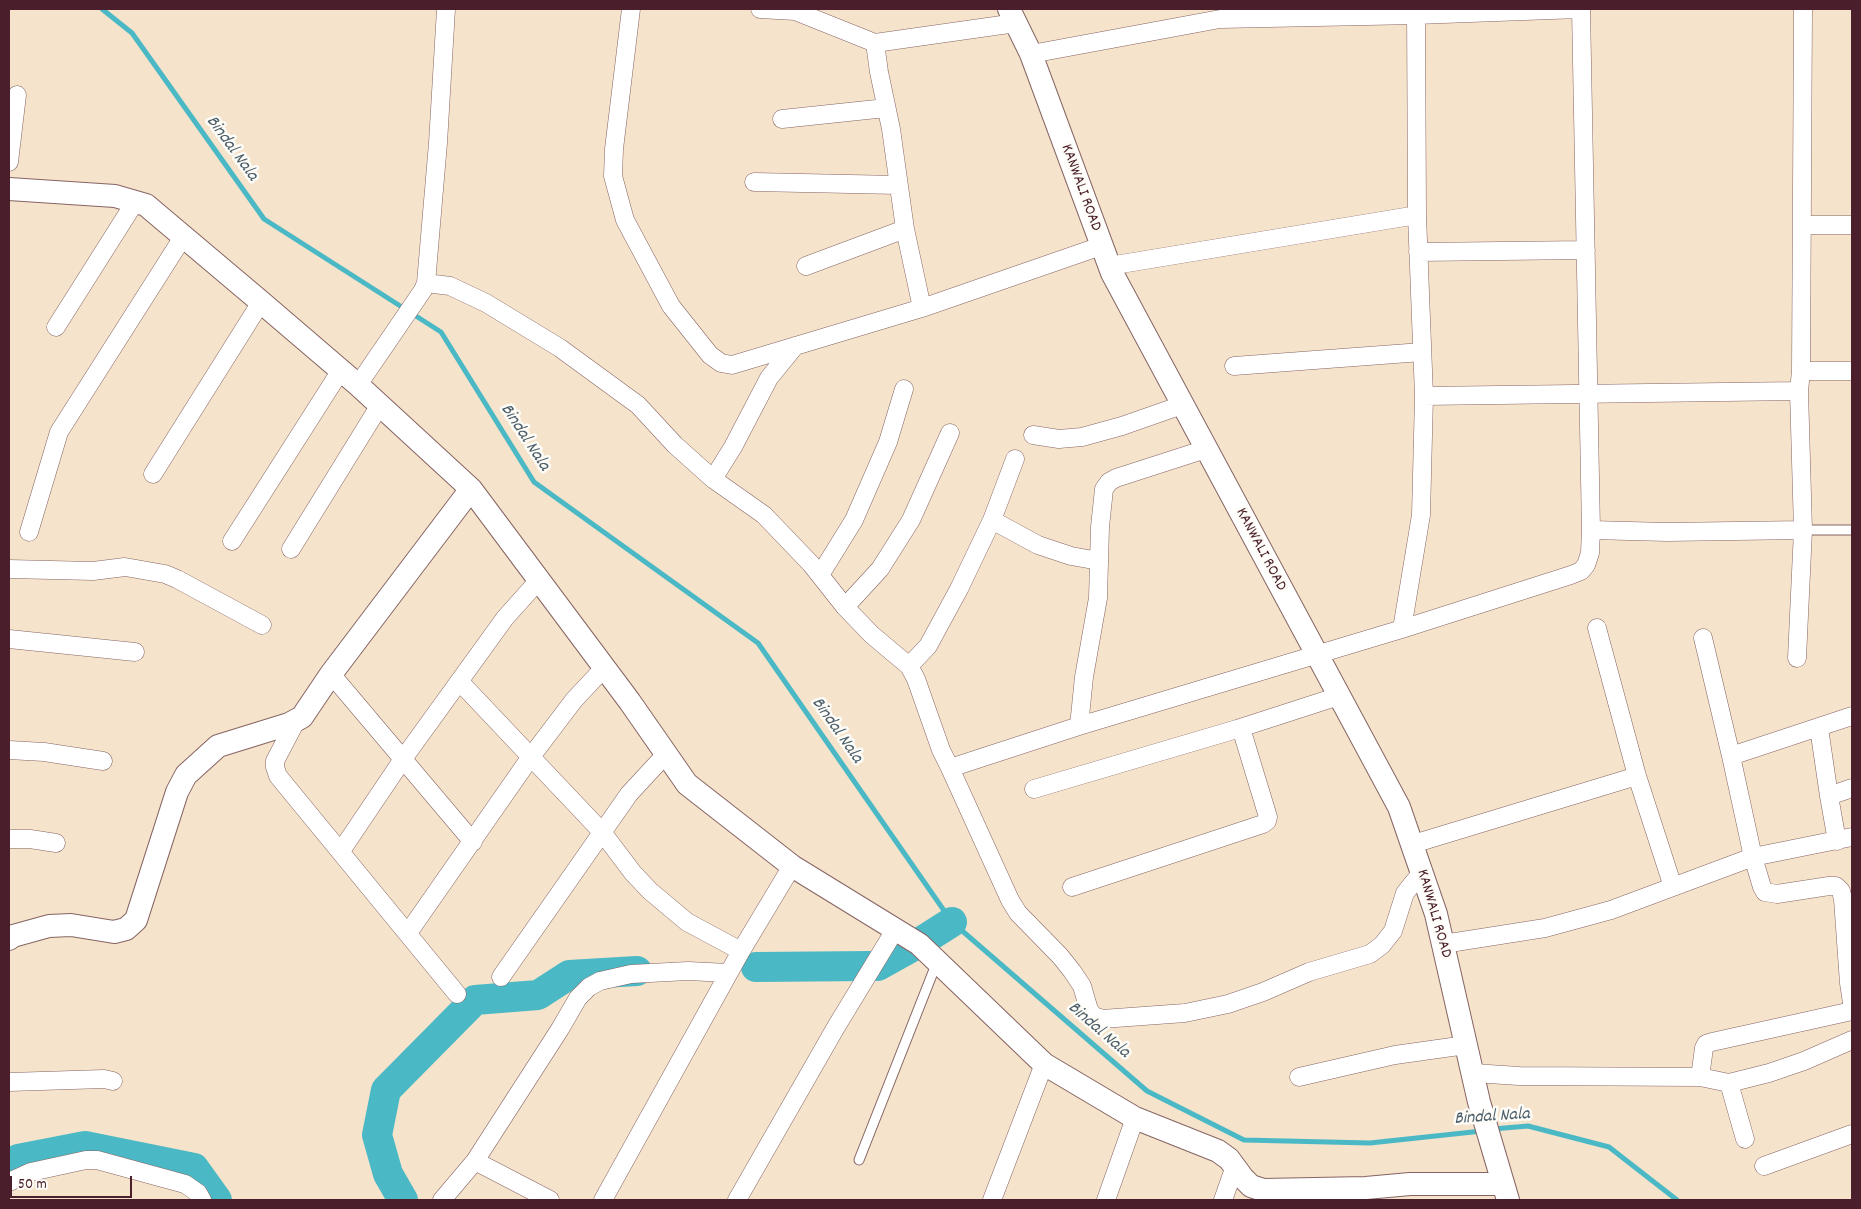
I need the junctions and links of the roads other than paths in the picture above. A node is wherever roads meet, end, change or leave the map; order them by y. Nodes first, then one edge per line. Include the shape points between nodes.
1 (446, 9) edge
2 (631, 9) edge
3 (760, 9) edge
4 (1580, 9) edge
5 (1804, 9) edge
6 (1416, 12) edge
7 (1240, 13) edge
8 (1013, 16) edge
9 (875, 43) junction
10 (1031, 54) junction
11 (17, 95) dead end
12 (886, 108) junction
13 (782, 119) dead end
14 (9, 162) edge
15 (754, 182) dead end
16 (898, 185) junction
17 (9, 189) edge
18 (135, 202) junction
19 (1417, 215) junction
20 (1802, 225) junction
21 (1852, 225) edge
22 (905, 229) junction
23 (183, 237) junction
24 (1586, 250) junction
25 (1418, 252) junction
26 (1105, 256) junction
27 (806, 266) dead end
28 (425, 286) junction
29 (261, 302) junction
30 (922, 308) junction
31 (56, 327) dead end
32 (795, 346) junction
33 (1422, 352) junction
34 (1234, 366) dead end
35 (341, 370) junction
36 (1801, 371) junction
37 (1852, 371) edge
38 (358, 385) junction
39 (904, 389) dead end
40 (1799, 391) junction
41 (1590, 394) junction
42 (1424, 396) junction
43 (380, 405) junction
44 (1182, 405) junction
45 (950, 433) dead end
46 (1033, 435) dead end
47 (1206, 450) junction
48 (1015, 459) dead end
49 (152, 474) dead end
50 (713, 479) junction
51 (471, 489) junction
52 (992, 520) junction
53 (1591, 530) junction
54 (1803, 530) junction
55 (1852, 530) edge
56 (29, 532) dead end
57 (232, 541) dead end
58 (291, 549) dead end
59 (1099, 561) junction
60 (9, 569) edge
61 (820, 575) junction
62 (539, 580) junction
63 (845, 606) junction
64 (262, 625) dead end
65 (1598, 628) dead end
66 (1402, 630) junction
67 (1703, 638) dead end
68 (9, 640) edge
69 (135, 652) dead end
70 (1316, 656) junction
71 (1797, 658) dead end
72 (909, 666) junction
73 (604, 668) junction
74 (331, 674) junction
75 (460, 682) junction
76 (1339, 696) junction
77 (1852, 716) edge
78 (296, 721) junction
79 (1079, 726) junction
80 (1241, 728) junction
81 (1819, 728) junction
82 (9, 750) edge
83 (666, 754) junction
84 (1731, 756) junction
85 (530, 758) junction
86 (403, 759) junction
87 (103, 761) dead end
88 (950, 768) junction
89 (1637, 776) junction
90 (1852, 788) edge
91 (1034, 789) dead end
92 (1829, 796) junction
93 (602, 832) junction
94 (1845, 839) edge
95 (9, 840) edge
96 (473, 842) junction
97 (56, 843) dead end
98 (1413, 844) junction
99 (341, 851) junction
100 (1753, 856) junction
101 (792, 866) junction
102 (1422, 872) junction
103 (1072, 887) dead end
104 (1673, 887) junction
105 (895, 930) junction
106 (408, 933) junction
107 (9, 939) edge
108 (1443, 944) junction
109 (741, 951) junction
110 (937, 962) junction
111 (728, 973) junction
112 (501, 978) dead end
113 (457, 994) dead end
114 (1852, 1003) edge
115 (1852, 1011) edge
116 (1852, 1040) edge
117 (1466, 1045) junction
118 (1044, 1064) junction
119 (1473, 1073) junction
120 (1299, 1077) dead end
121 (1700, 1077) junction
122 (113, 1081) dead end
123 (9, 1082) edge
124 (1729, 1083) junction
125 (1135, 1118) junction
126 (1852, 1134) edge
127 (1745, 1139) dead end
128 (860, 1160) dead end
129 (475, 1161) junction
130 (1235, 1166) junction
131 (1764, 1166) dead end
132 (9, 1182) edge
133 (1505, 1192) edge
134 (1252, 1193) edge
135 (1367, 1194) edge
136 (202, 1200) edge
137 (442, 1200) edge
138 (550, 1200) edge
139 (603, 1200) edge
140 (737, 1200) edge
141 (992, 1200) edge
142 (1106, 1200) edge
143 (1223, 1200) edge

1 - 28 street
2 - 32 street via 613,167 624,220 671,306 710,355 721,363 732,365
3 - 9 street via 795,11
4 - 6 street
4 - 24 street
5 - 20 street
6 - 7 street
6 - 19 street
7 - 10 street
8 - 9 street
8 - 10 street, KANWALI ROAD
9 - 12 street
10 - 26 street, KANWALI ROAD
11 - 14 street
12 - 13 street
12 - 16 street
15 - 16 street
16 - 22 street
17 - 18 street via 115,196
18 - 23 street via 146,205
18 - 31 street
19 - 25 street
19 - 26 street
20 - 21 street
20 - 36 street
22 - 27 street
22 - 30 street
23 - 29 street
23 - 56 street via 59,432
24 - 25 street
24 - 41 street
25 - 33 street
26 - 30 street
26 - 44 street, KANWALI ROAD
28 - 38 street
28 - 50 street via 450,286 486,303 560,348 638,405
29 - 35 street
29 - 49 street
30 - 32 street
32 - 50 street via 769,378
33 - 34 street
33 - 42 street
35 - 38 street
35 - 57 street
36 - 37 street
36 - 40 street
38 - 43 street
39 - 61 street via 888,442 854,520
40 - 41 street
40 - 54 street
41 - 42 street
41 - 53 street
42 - 66 street via 1422,515
43 - 51 street
43 - 58 street
44 - 46 street via 1082,437
44 - 47 street, KANWALI ROAD
45 - 63 street via 911,520 880,569
47 - 59 street via 1109,482 1104,489
47 - 70 street, KANWALI ROAD
48 - 52 street
50 - 61 street via 764,515
51 - 62 street
51 - 74 street
52 - 59 street via 1038,545
52 - 72 street via 928,646
53 - 54 street
53 - 66 street via 1590,553 1581,571
54 - 55 lane
54 - 71 street
59 - 79 street via 1098,598
60 - 64 street via 125,567 165,574
61 - 63 street
62 - 73 street
62 - 75 street via 505,618
63 - 72 street via 872,635
65 - 89 street
66 - 70 street
67 - 84 street
68 - 69 street
70 - 76 street, KANWALI ROAD
70 - 79 street
72 - 88 street
73 - 83 street
73 - 85 street via 574,700
74 - 78 street
74 - 86 street
75 - 85 street
75 - 86 street
76 - 80 street
76 - 98 street, KANWALI ROAD via 1399,807
77 - 81 street
78 - 99 street via 274,767
78 - 107 street via 218,746 186,774 177,792 136,920 126,929 114,932 71,925 49,926
79 - 88 street
80 - 91 street
80 - 103 street via 1267,821
81 - 84 street
81 - 92 street
82 - 87 street
83 - 93 street via 629,794
83 - 101 street via 687,784
84 - 100 street
85 - 93 street
85 - 96 street
86 - 96 street
86 - 99 street
88 - 102 street via 1010,900 1018,913 1072,970 1082,986 1089,1010 1102,1020 1184,1013 1228,1004 1309,972 1370,954 1393,932 1405,893
89 - 98 street
89 - 104 street
90 - 92 street
92 - 94 street
93 - 109 street via 650,891 687,922
93 - 112 street
94 - 100 street
95 - 97 street
96 - 106 street
98 - 102 street, KANWALI ROAD
99 - 106 street
100 - 104 street
100 - 114 street via 1765,892 1777,894 1829,886 1836,886 1841,891
101 - 105 street
101 - 109 street
102 - 108 street, KANWALI ROAD
104 - 108 street via 1611,910 1545,928
105 - 110 street via 919,944
105 - 140 street
106 - 113 street
108 - 117 street, KANWALI ROAD
109 - 111 street
110 - 118 street
110 - 128 lane
111 - 129 street via 630,974 588,987
111 - 139 street
115 - 121 street via 1706,1044
116 - 124 street via 1812,1058
117 - 119 street, KANWALI ROAD
117 - 120 street via 1395,1055
118 - 125 street
118 - 141 street
119 - 121 street
119 - 133 street, KANWALI ROAD
121 - 124 street
122 - 123 street
124 - 127 street
125 - 130 street via 1218,1151
125 - 142 street
126 - 131 street
129 - 137 street
129 - 138 street
130 - 134 street
130 - 143 street
132 - 136 street via 31,1172 97,1160 185,1184
133 - 135 street via 1410,1184
134 - 135 street via 1263,1190

